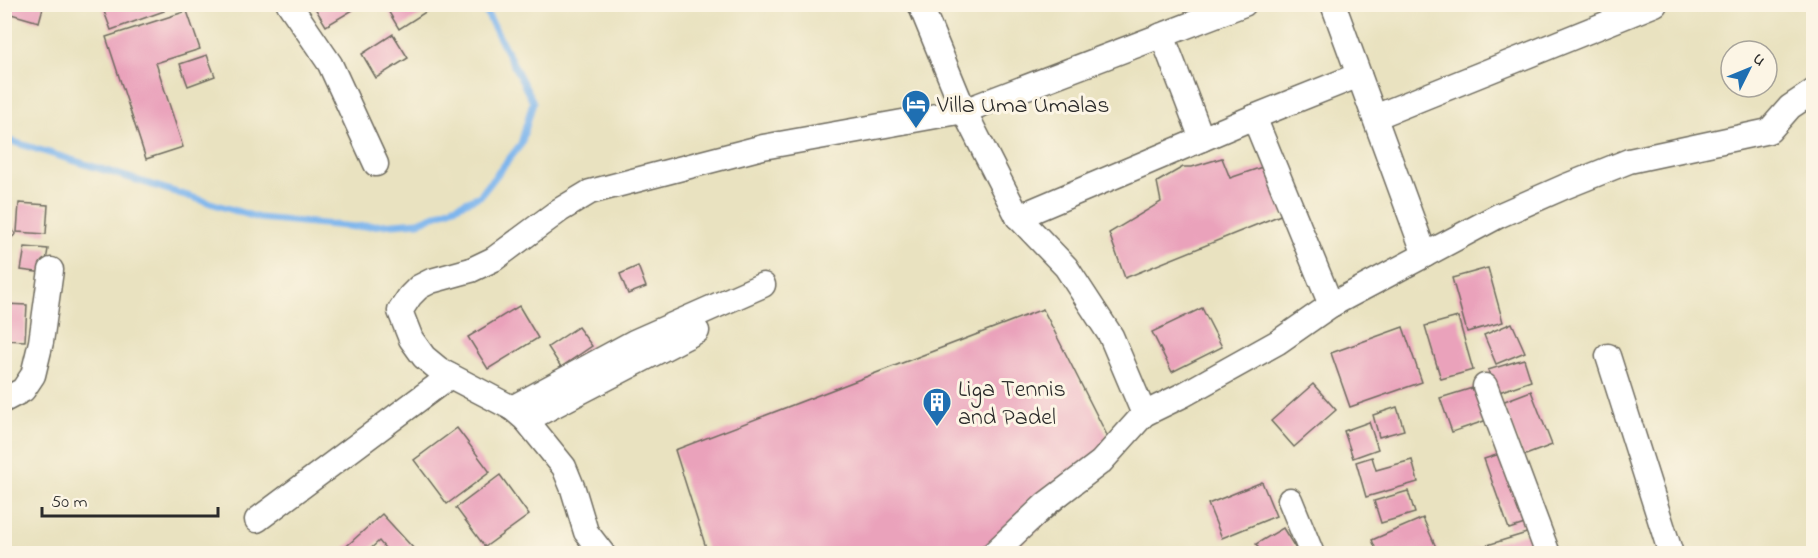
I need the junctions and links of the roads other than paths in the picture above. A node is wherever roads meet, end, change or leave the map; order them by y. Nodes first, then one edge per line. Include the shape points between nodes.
1 (289, 4) edge
2 (1244, 4) edge
3 (1333, 4) edge
4 (1655, 4) edge
5 (923, 5) edge
6 (1162, 34) junction
7 (1359, 75) junction
8 (1814, 91) edge
9 (964, 111) junction
10 (1254, 117) junction
11 (1375, 117) junction
12 (1202, 139) junction
13 (376, 165) dead end
14 (1018, 217) junction
15 (1425, 255) junction
16 (51, 270) dead end
17 (763, 285) dead end
18 (1331, 305) junction
19 (697, 331) dead end
20 (1608, 356) dead end
21 (450, 376) junction
22 (1485, 386) dead end
23 (4, 400) edge
24 (519, 414) junction
25 (1144, 414) junction
26 (1290, 500) dead end
27 (257, 520) dead end
28 (603, 554) edge
29 (993, 554) edge
30 (1312, 554) edge
31 (1548, 554) edge
32 (1671, 554) edge

1 - 13 street via 330,64
2 - 6 street
3 - 7 street
4 - 11 street
5 - 9 street
6 - 9 street
6 - 12 street
7 - 10 street
7 - 11 street
8 - 15 street via 1790,107 1769,131 1629,161 1498,216
9 - 14 street
9 - 21 street via 763,147 590,192 494,259 432,281 410,296 400,311 411,339 424,357
10 - 12 street
10 - 18 street
11 - 15 street
12 - 14 street
14 - 25 street via 1066,267 1111,336
15 - 18 street
16 - 23 street via 33,375 23,390
17 - 24 street via 634,342
18 - 25 street via 1278,342
19 - 24 street
20 - 32 street
21 - 24 street
21 - 27 street
22 - 31 street
24 - 28 street via 564,467 585,532
25 - 29 street via 1101,462 1053,498
26 - 30 street

